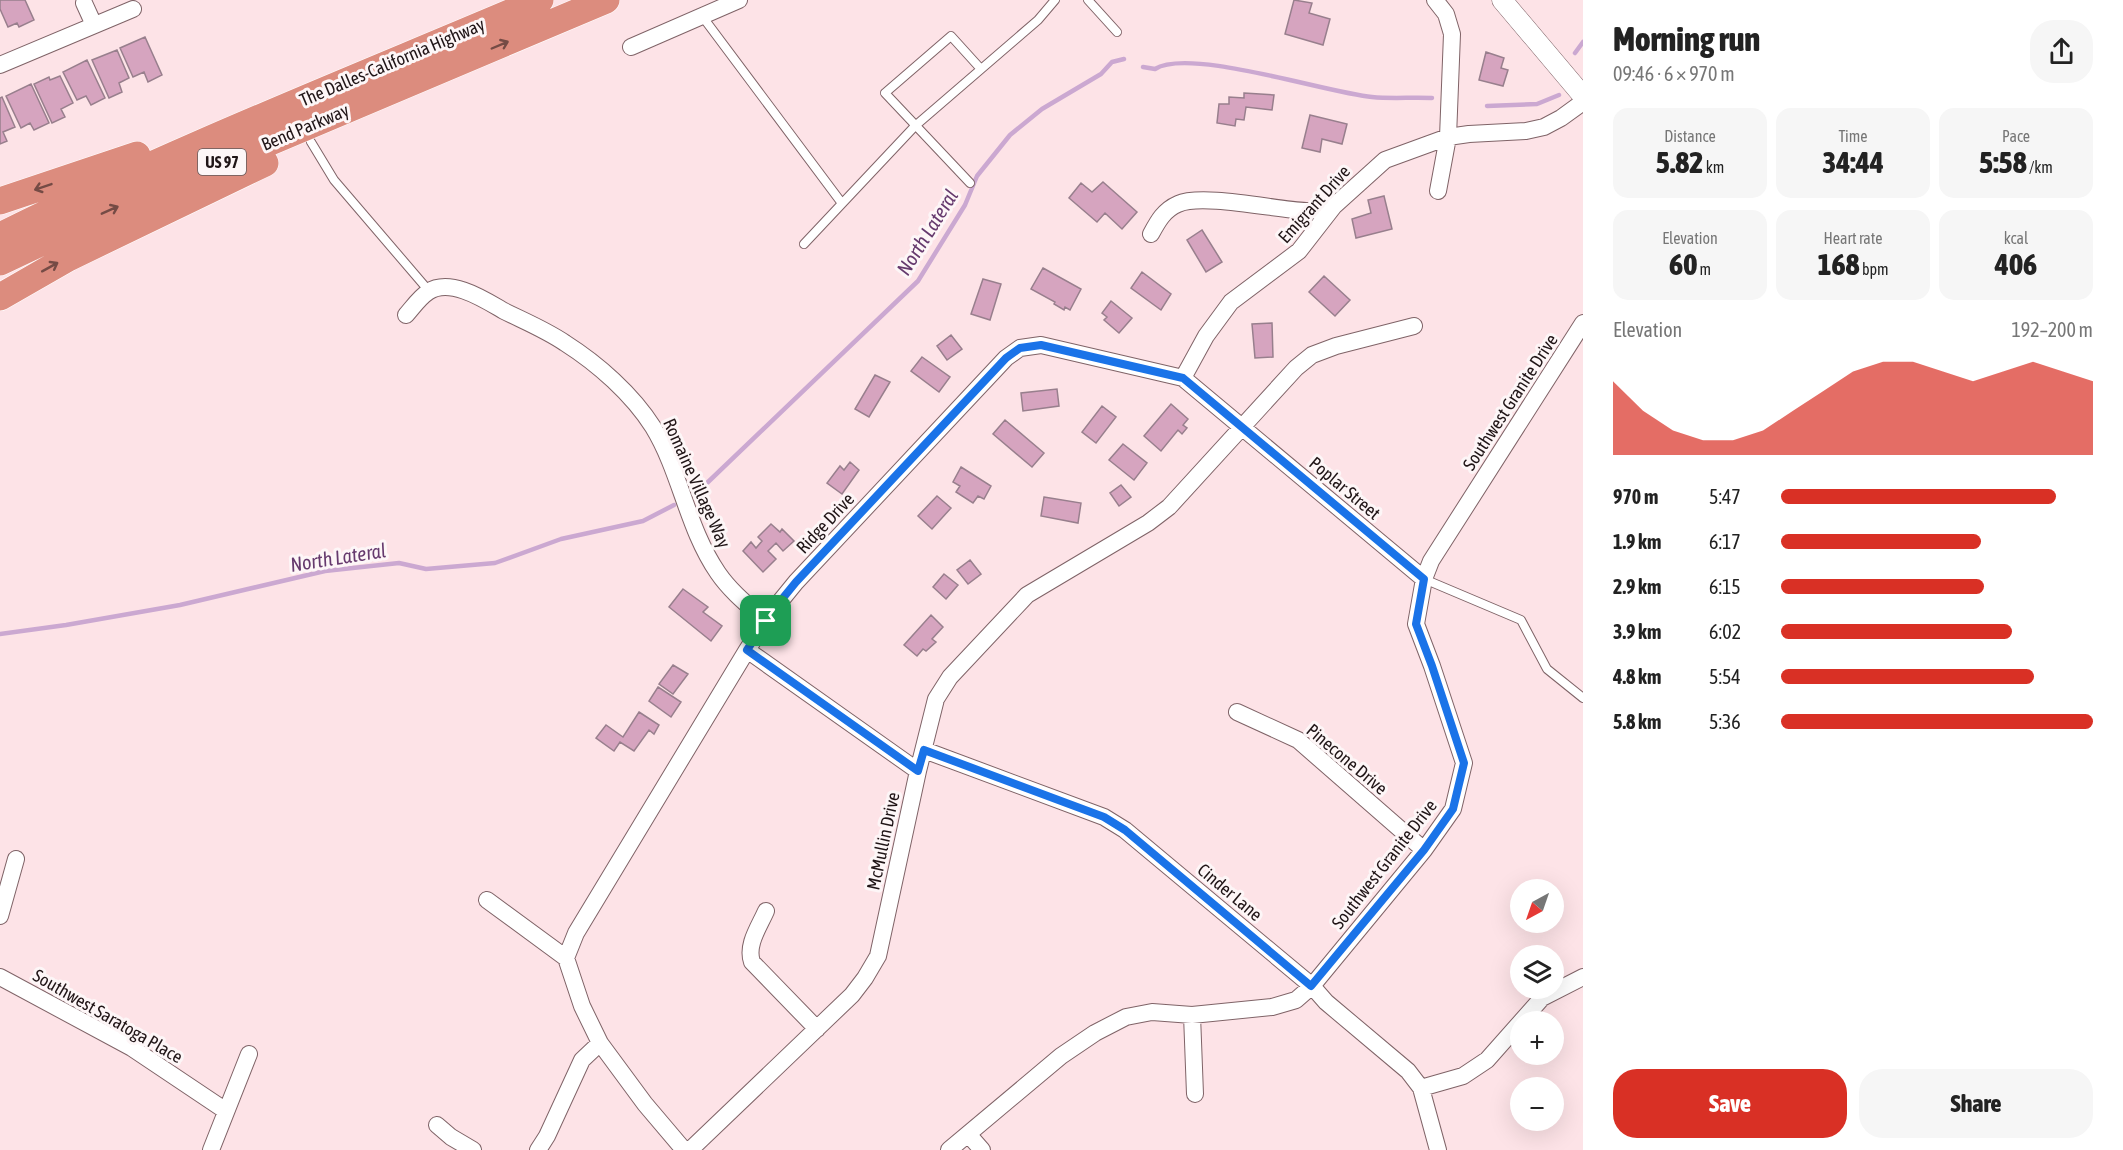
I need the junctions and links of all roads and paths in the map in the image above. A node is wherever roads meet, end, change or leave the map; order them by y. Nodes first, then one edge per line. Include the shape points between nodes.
1 (540, 0) edge
2 (606, 0) edge
3 (740, 0) edge
4 (1055, 0) edge
5 (1088, 0) edge
6 (1436, 0) edge
7 (1502, 0) edge
8 (84, 3) dead end
9 (133, 9) dead end
10 (702, 16) junction
11 (94, 25) junction
12 (1117, 32) dead end
13 (631, 47) dead end
14 (0, 65) edge
15 (447, 68) junction
16 (980, 69) junction
17 (1583, 96) edge
18 (1583, 102) edge
19 (278, 111) junction
20 (915, 126) junction
21 (1448, 137) junction
22 (310, 142) junction
23 (970, 183) dead end
24 (1438, 191) dead end
25 (0, 201) edge
26 (841, 202) junction
27 (1334, 206) junction
28 (1151, 234) dead end
29 (0, 236) edge
30 (804, 244) dead end
31 (0, 262) edge
32 (429, 291) junction
33 (0, 297) edge
34 (406, 315) dead end
35 (1583, 323) edge
36 (1414, 326) dead end
37 (1183, 378) junction
38 (1242, 428) junction
39 (1424, 579) junction
40 (766, 621) junction
41 (747, 650) junction
42 (1583, 698) edge
43 (1237, 712) dead end
44 (924, 750) junction
45 (918, 771) junction
46 (1424, 850) junction
47 (16, 859) dead end
48 (487, 900) dead end
49 (766, 911) dead end
50 (0, 916) edge
51 (566, 958) junction
52 (0, 977) edge
53 (1583, 977) edge
54 (1311, 986) junction
55 (1192, 1015) junction
56 (817, 1029) junction
57 (600, 1043) junction
58 (249, 1054) dead end
59 (1421, 1088) junction
60 (1195, 1094) dead end
61 (226, 1111) junction
62 (437, 1125) dead end
63 (968, 1134) junction
64 (211, 1150) edge
65 (473, 1150) edge
66 (538, 1150) edge
67 (684, 1150) edge
68 (690, 1150) edge
69 (949, 1150) edge
70 (982, 1150) edge
71 (1438, 1150) edge

1 - 19 highway, The Dalles-California Highway / US 97
15 -> 2 highway, The Dalles-California Highway / US 97
3 - 10 street
4 - 16 lane via 1038,20
5 - 12 lane
6 - 21 street via 1446,14 1452,34
7 - 17 street
8 - 11 street
9 - 11 street
10 - 13 street
10 - 26 lane
11 - 14 street
15 - 22 highway via 387,104
31 -> 15 highway, Bend Parkway / US 97 via 112,209
16 - 20 lane
16 - 20 lane via 951,36 885,93
18 - 21 street, Emigrant Drive via 1544,127
19 -> 25 highway
19 - 29 highway, Bend Parkway / US 97
20 - 23 lane
20 - 26 lane
21 - 24 street
21 - 27 street, Emigrant Drive via 1385,160
22 - 32 lane via 334,180
33 -> 22 highway via 82,250
26 - 30 lane
27 - 28 street via 1309,211 1198,200 1167,210
27 - 37 street, Emigrant Drive via 1299,251 1231,302
32 - 34 street
32 - 40 street, Romaine Village Way via 444,287 465,290 564,342 606,374 638,406 653,428 718,574
35 - 39 street, Southwest Granite Drive via 1431,561
36 - 38 street, McMullin Drive via 1312,355
37 - 38 street, Ridge Drive
37 - 40 street, Ridge Drive via 1041,345 1020,348 1006,358 796,582
38 - 39 street, Poplar Street
38 - 44 street, McMullin Drive via 1169,507 1027,595 1010,610 950,677 936,699
39 - 42 lane via 1521,620 1547,669
39 - 46 street, Southwest Granite Drive via 1416,624 1464,763 1453,809
40 - 41 street, Ridge Drive
41 - 45 street
41 - 51 street, Ridge Drive via 576,933
43 - 46 street, Pinecone Drive via 1298,740
44 - 45 street, McMullin Drive
44 - 54 street, Cinder Lane via 1104,817 1125,830
45 - 56 street, McMullin Drive via 878,956 866,978
46 - 54 street, Southwest Granite Drive
47 - 50 street
48 - 51 street
49 - 56 street via 751,944 752,962
51 - 57 street
52 - 61 street, Southwest Saratoga Place via 132,1048
53 - 59 street via 1542,998 1487,1060 1463,1076
54 - 55 street, Southwest Granite Drive via 1296,1000 1272,1006
54 - 59 street, Cinder Lane via 1408,1071
55 - 60 street
55 - 63 street, Southwest Granite Drive via 1152,1012 1126,1017 1095,1033 1061,1056
56 - 68 street, McMullin Drive
57 - 66 street via 582,1060
57 - 67 street
58 - 61 street
59 - 71 street, Cinder Lane
61 - 64 street
62 - 65 street
63 - 69 street, Southwest Granite Drive
63 - 70 street

